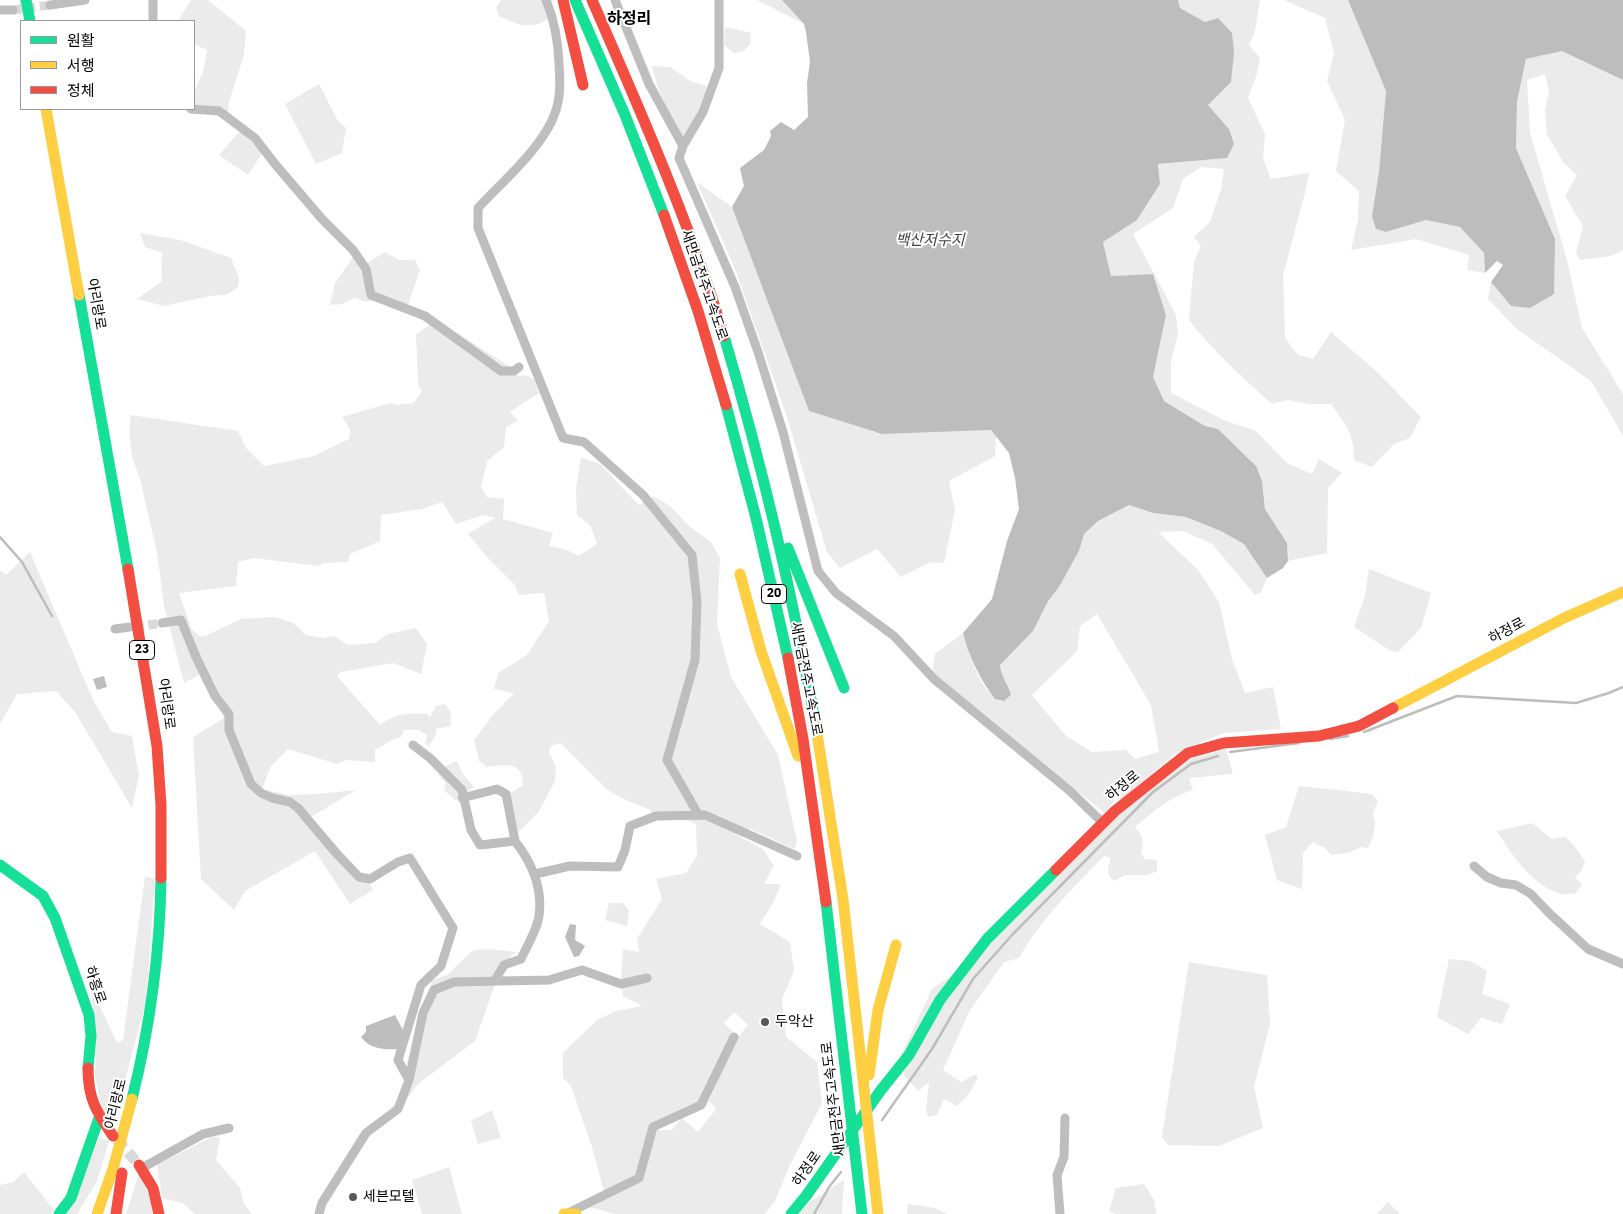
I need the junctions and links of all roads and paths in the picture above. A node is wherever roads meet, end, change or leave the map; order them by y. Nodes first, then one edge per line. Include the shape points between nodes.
1 (26, 0) edge
2 (37, 0) edge
3 (85, 0) edge
4 (153, 0) edge
5 (546, 0) edge
6 (563, 0) edge
7 (575, 0) edge
8 (592, 0) edge
9 (615, 0) edge
10 (719, 0) edge
11 (50, 5) dead end
12 (0, 10) edge
13 (13, 10) tunnel mouth
14 (30, 20) edge
15 (40, 20) edge
16 (153, 20) edge
17 (583, 85) dead end
18 (195, 109) edge
19 (46, 110) edge
20 (56, 110) edge
21 (683, 146) junction
22 (520, 367) dead end
23 (768, 498) junction
24 (740, 574) dead end
25 (1623, 592) edge
26 (162, 623) tunnel mouth
27 (130, 628) tunnel mouth
28 (115, 629) dead end
29 (844, 688) dead end
30 (413, 744) dead end
31 (462, 798) junction
32 (698, 814) junction
33 (1103, 823) junction
34 (818, 840) junction
35 (516, 841) junction
36 (797, 856) dead end
37 (0, 865) edge
38 (1474, 866) dead end
39 (535, 874) junction
40 (896, 945) dead end
41 (1623, 964) edge
42 (646, 978) dead end
43 (494, 980) junction
44 (734, 1037) dead end
45 (408, 1080) junction
46 (866, 1101) junction
47 (99, 1118) junction
48 (1065, 1118) dead end
49 (229, 1128) dead end
50 (113, 1136) tunnel mouth
51 (141, 1166) joint
52 (122, 1173) junction
53 (105, 1192) junction
54 (59, 1214) edge
55 (86, 1214) edge
56 (96, 1214) edge
57 (107, 1214) edge
58 (116, 1214) edge
59 (159, 1214) edge
60 (320, 1214) edge
61 (569, 1214) edge
62 (791, 1214) edge
63 (862, 1214) edge
64 (878, 1214) edge
65 (1060, 1214) edge

1 - 14 main road
2 - 15 main road
3 - 11 street
4 - 16 street
5 - 32 street via 555,23 561,87 555,114 539,143 478,208 478,228 563,438 584,442 643,495 692,555 697,602 695,660 667,760
6 - 17 main road
7 - 34 main road, 새만금전주고속도로 / 20 via 610,76 653,184 714,363 750,492 773,591 803,738
8 - 23 main road, 새만금전주고속도로 / 20 via 695,254 737,380
9 - 21 street via 649,84
10 - 21 street via 719,68 704,112
12 - 13 street
18 - 22 street via 219,111 255,138 322,219 353,250 366,269 371,295 425,316 501,371 514,371
19 - 53 main road, 아리랑로 / 23 via 146,672 161,803 159,934 153,993 140,1070 119,1153
20 - 52 main road, 아리랑로 / 23 via 154,660 170,802 169,933 162,994 144,1093
21 - 33 street via 679,158 735,287 758,352 783,432 818,572 836,593 894,636 934,679 1070,791
23 - 29 main road
23 - 46 main road, 새만금전주고속도로 / 20 via 801,639 828,796
24 - 34 main road via 761,651 796,747
25 - 33 main road, 하정로 via 1564,618 1359,726 1319,736 1224,743 1188,753
26 - 45 street via 181,620 215,696 229,714 229,730 256,789 298,808 359,877 370,879 410,858 453,928 441,966 421,985 398,1060
27 - 28 street
30 - 31 street via 462,790
31 - 35 street via 471,830 480,845
31 - 35 street via 497,789 506,794
32 - 36 street
32 - 39 street via 656,816 630,826 626,850 618,867 570,866
33 - 62 main road, 하정로 via 987,939 940,1000 909,1055
34 - 63 main road, 새만금전주고속도로 / 20
35 - 39 street
37 - 47 main road, 하흥로 via 43,896 55,918 89,1015 88,1084
38 - 41 street via 1501,883 1516,885 1531,894 1588,949
39 - 43 street via 539,917 521,959 504,965
40 - 46 main road via 878,1010
42 - 43 street via 621,984 582,970 549,980
43 - 45 street via 454,982 434,990 423,1013
44 - 61 street via 701,1105 653,1127 640,1178
45 - 60 street via 398,1109 366,1133 322,1202
46 - 64 main road, 새만금전주고속도로 / 20
47 - 50 main road, 하흥로
47 - 54 main road via 71,1198
48 - 65 street via 1064,1157 1057,1175
49 - 51 street via 203,1134
51 - 59 main road via 153,1188
52 - 57 main road, 아리랑로
52 - 58 main road, 23
53 - 55 main road, 23
53 - 56 main road, 아리랑로

